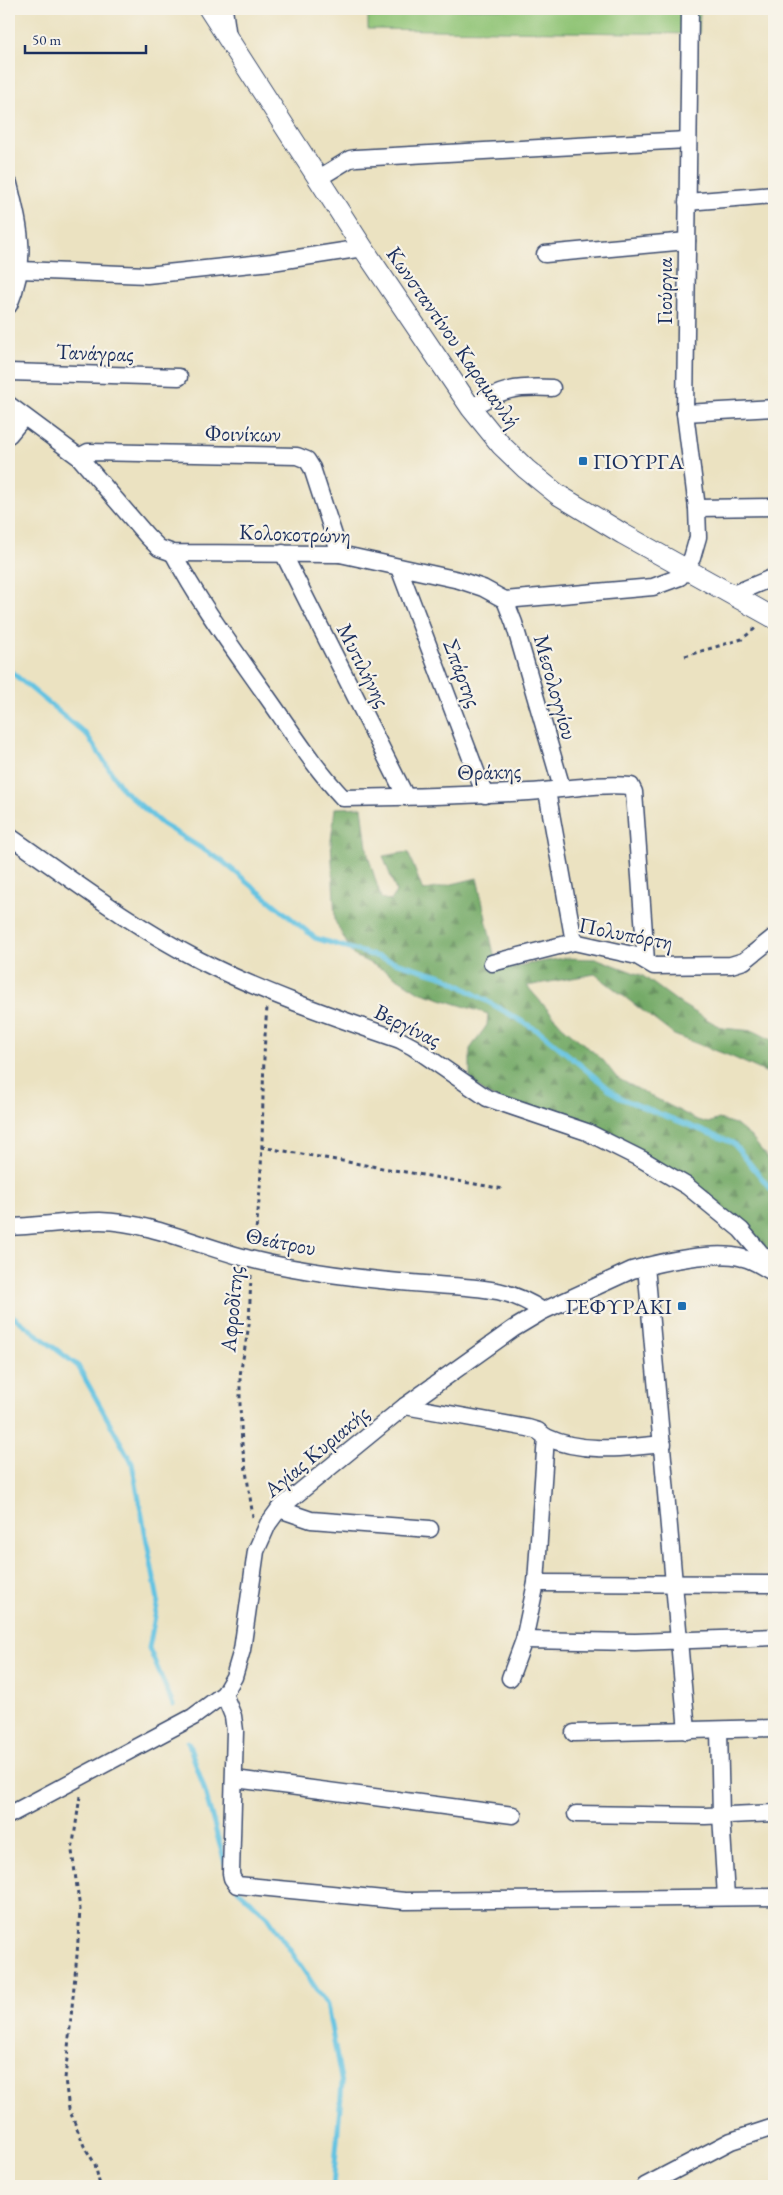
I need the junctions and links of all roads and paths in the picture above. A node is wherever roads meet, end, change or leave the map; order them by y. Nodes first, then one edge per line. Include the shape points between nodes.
1 (209, 9) edge
2 (224, 9) edge
3 (690, 9) edge
4 (228, 37) junction
5 (688, 140) junction
6 (318, 178) junction
7 (9, 184) edge
8 (774, 195) edge
9 (687, 202) junction
10 (687, 241) junction
11 (363, 248) junction
12 (546, 254) dead end
13 (20, 270) junction
14 (9, 305) edge
15 (9, 372) edge
16 (179, 377) dead end
17 (552, 388) dead end
18 (9, 405) edge
19 (472, 408) junction
20 (774, 408) edge
21 (685, 413) junction
22 (24, 417) junction
23 (9, 435) edge
24 (79, 456) junction
25 (774, 507) edge
26 (697, 508) junction
27 (173, 553) junction
28 (283, 553) junction
29 (340, 554) junction
30 (399, 568) junction
31 (686, 570) junction
32 (774, 577) edge
33 (731, 595) junction
34 (505, 600) junction
35 (770, 615) edge
36 (685, 656) dead end
37 (555, 789) junction
38 (485, 795) junction
39 (406, 797) junction
40 (9, 836) edge
41 (774, 937) edge
42 (574, 942) junction
43 (646, 961) junction
44 (492, 963) dead end
45 (269, 990) junction
46 (261, 1147) junction
47 (504, 1189) dead end
48 (9, 1227) edge
49 (251, 1259) junction
50 (646, 1266) junction
51 (774, 1271) edge
52 (543, 1311) junction
53 (405, 1406) junction
54 (546, 1437) junction
55 (663, 1444) junction
56 (279, 1509) junction
57 (430, 1529) dead end
58 (260, 1540) junction
59 (536, 1583) junction
60 (674, 1584) junction
61 (774, 1584) edge
62 (774, 1637) edge
63 (679, 1639) junction
64 (524, 1640) junction
65 (510, 1678) dead end
66 (224, 1694) junction
67 (774, 1728) edge
68 (719, 1730) junction
69 (687, 1731) junction
70 (574, 1733) dead end
71 (83, 1774) junction
72 (235, 1779) junction
73 (774, 1813) edge
74 (576, 1814) dead end
75 (9, 1815) edge
76 (513, 1815) dead end
77 (721, 1815) junction
78 (726, 1897) junction
79 (774, 1897) edge
80 (774, 2127) edge
81 (100, 2186) edge
82 (645, 2186) edge

1 - 4 main road, Κωνσταντίνου Καραμανλή
2 - 4 street
3 - 5 street, Γιούργια
4 - 6 main road, Κωνσταντίνου Καραμανλή
5 - 6 street via 356,158
5 - 9 street, Γιούργια
6 - 11 main road, Κωνσταντίνου Καραμανλή
7 - 13 street via 22,245
8 - 9 street
9 - 10 street, Γιούργια
10 - 12 street
10 - 21 street, Γιούργια
11 - 13 street via 272,262 147,274
11 - 19 main road, Κωνσταντίνου Καραμανλή
13 - 14 street
15 - 16 street, Τανάγρας
17 - 19 street via 514,388 494,394
18 - 22 street, Κολοκοτρώνη
19 - 31 main road, Κωνσταντίνου Καραμανλή via 501,444 557,494
20 - 21 street
21 - 26 street, Γιούργια
22 - 23 street
22 - 24 street, Κολοκοτρώνη
24 - 27 street, Κολοκοτρώνη via 147,536 159,548
24 - 29 street, Φοινίκων via 88,452 297,456 307,460 312,468
25 - 26 street
26 - 31 street, Γιούργια via 698,537
27 - 28 street, Κολοκοτρώνη
27 - 39 street, Θράκης via 190,586 228,644 319,772 342,798
28 - 29 street, Κολοκοτρώνη
28 - 39 street, Μυτιλήνης
29 - 30 street, Κολοκοτρώνη
30 - 34 street, Κολοκοτρώνη via 458,580 484,588
30 - 38 street, Σπάρτης
31 - 33 main road, Κωνσταντίνου Καραμανλή
31 - 34 street via 680,576 653,587
32 - 33 street
33 - 35 main road, Κωνσταντίνου Καραμανλή
34 - 37 street, Μεσολογγίου via 514,624
35 - 36 path via 742,640
37 - 38 street, Θράκης
37 - 42 street, Μεσολογγίου
37 - 43 street, Θράκης via 631,786
38 - 39 street, Θράκης
40 - 45 street, Βεργίνας via 137,925 200,960
41 - 43 street, Πολυπόρτη via 744,961 731,965 661,967
42 - 43 street, Πολυπόρτη via 637,956
42 - 44 street, Πολυπόρτη
45 - 46 path, Αφροδίτης
45 - 51 street, Βεργίνας via 400,1040 487,1098 587,1132 643,1160 715,1207 741,1230
46 - 47 path
46 - 49 path, Αφροδίτης via 258,1214
48 - 49 street, Θεάτρου via 100,1222 144,1228
49 - 52 street, Θεάτρου via 326,1272 512,1293
49 - 58 path, Αφροδίτης via 249,1325 240,1375 240,1406 242,1444 254,1522
50 - 51 street, Αγίας Κυριακής via 722,1255 744,1258
50 - 52 street, Αγίας Κυριακής
50 - 55 street
52 - 53 street, Αγίας Κυριακής via 482,1349
53 - 54 street via 528,1428
53 - 56 street, Αγίας Κυριακής
54 - 55 street via 564,1444 599,1449
54 - 59 street
55 - 60 street
56 - 57 street via 311,1520
56 - 58 street, Αγίας Κυριακής
58 - 66 street, Αγίας Κυριακής via 254,1561 242,1650 234,1677
59 - 60 street
59 - 64 street
60 - 61 street
60 - 63 street
62 - 63 street
63 - 64 street via 635,1642
63 - 69 street
64 - 65 street
66 - 71 street, Αγίας Κυριακής via 193,1717
66 - 72 street via 235,1731
67 - 68 street
68 - 69 street
68 - 77 street
69 - 70 street
71 - 75 street, Αγίας Κυριακής
71 - 81 path via 72,1851 80,1909 65,2079 69,2109 95,2164
72 - 76 street
72 - 78 street via 231,1873 234,1882 242,1886 405,1900
73 - 77 street
74 - 77 street
77 - 78 street
78 - 79 street
80 - 82 street via 732,2141

